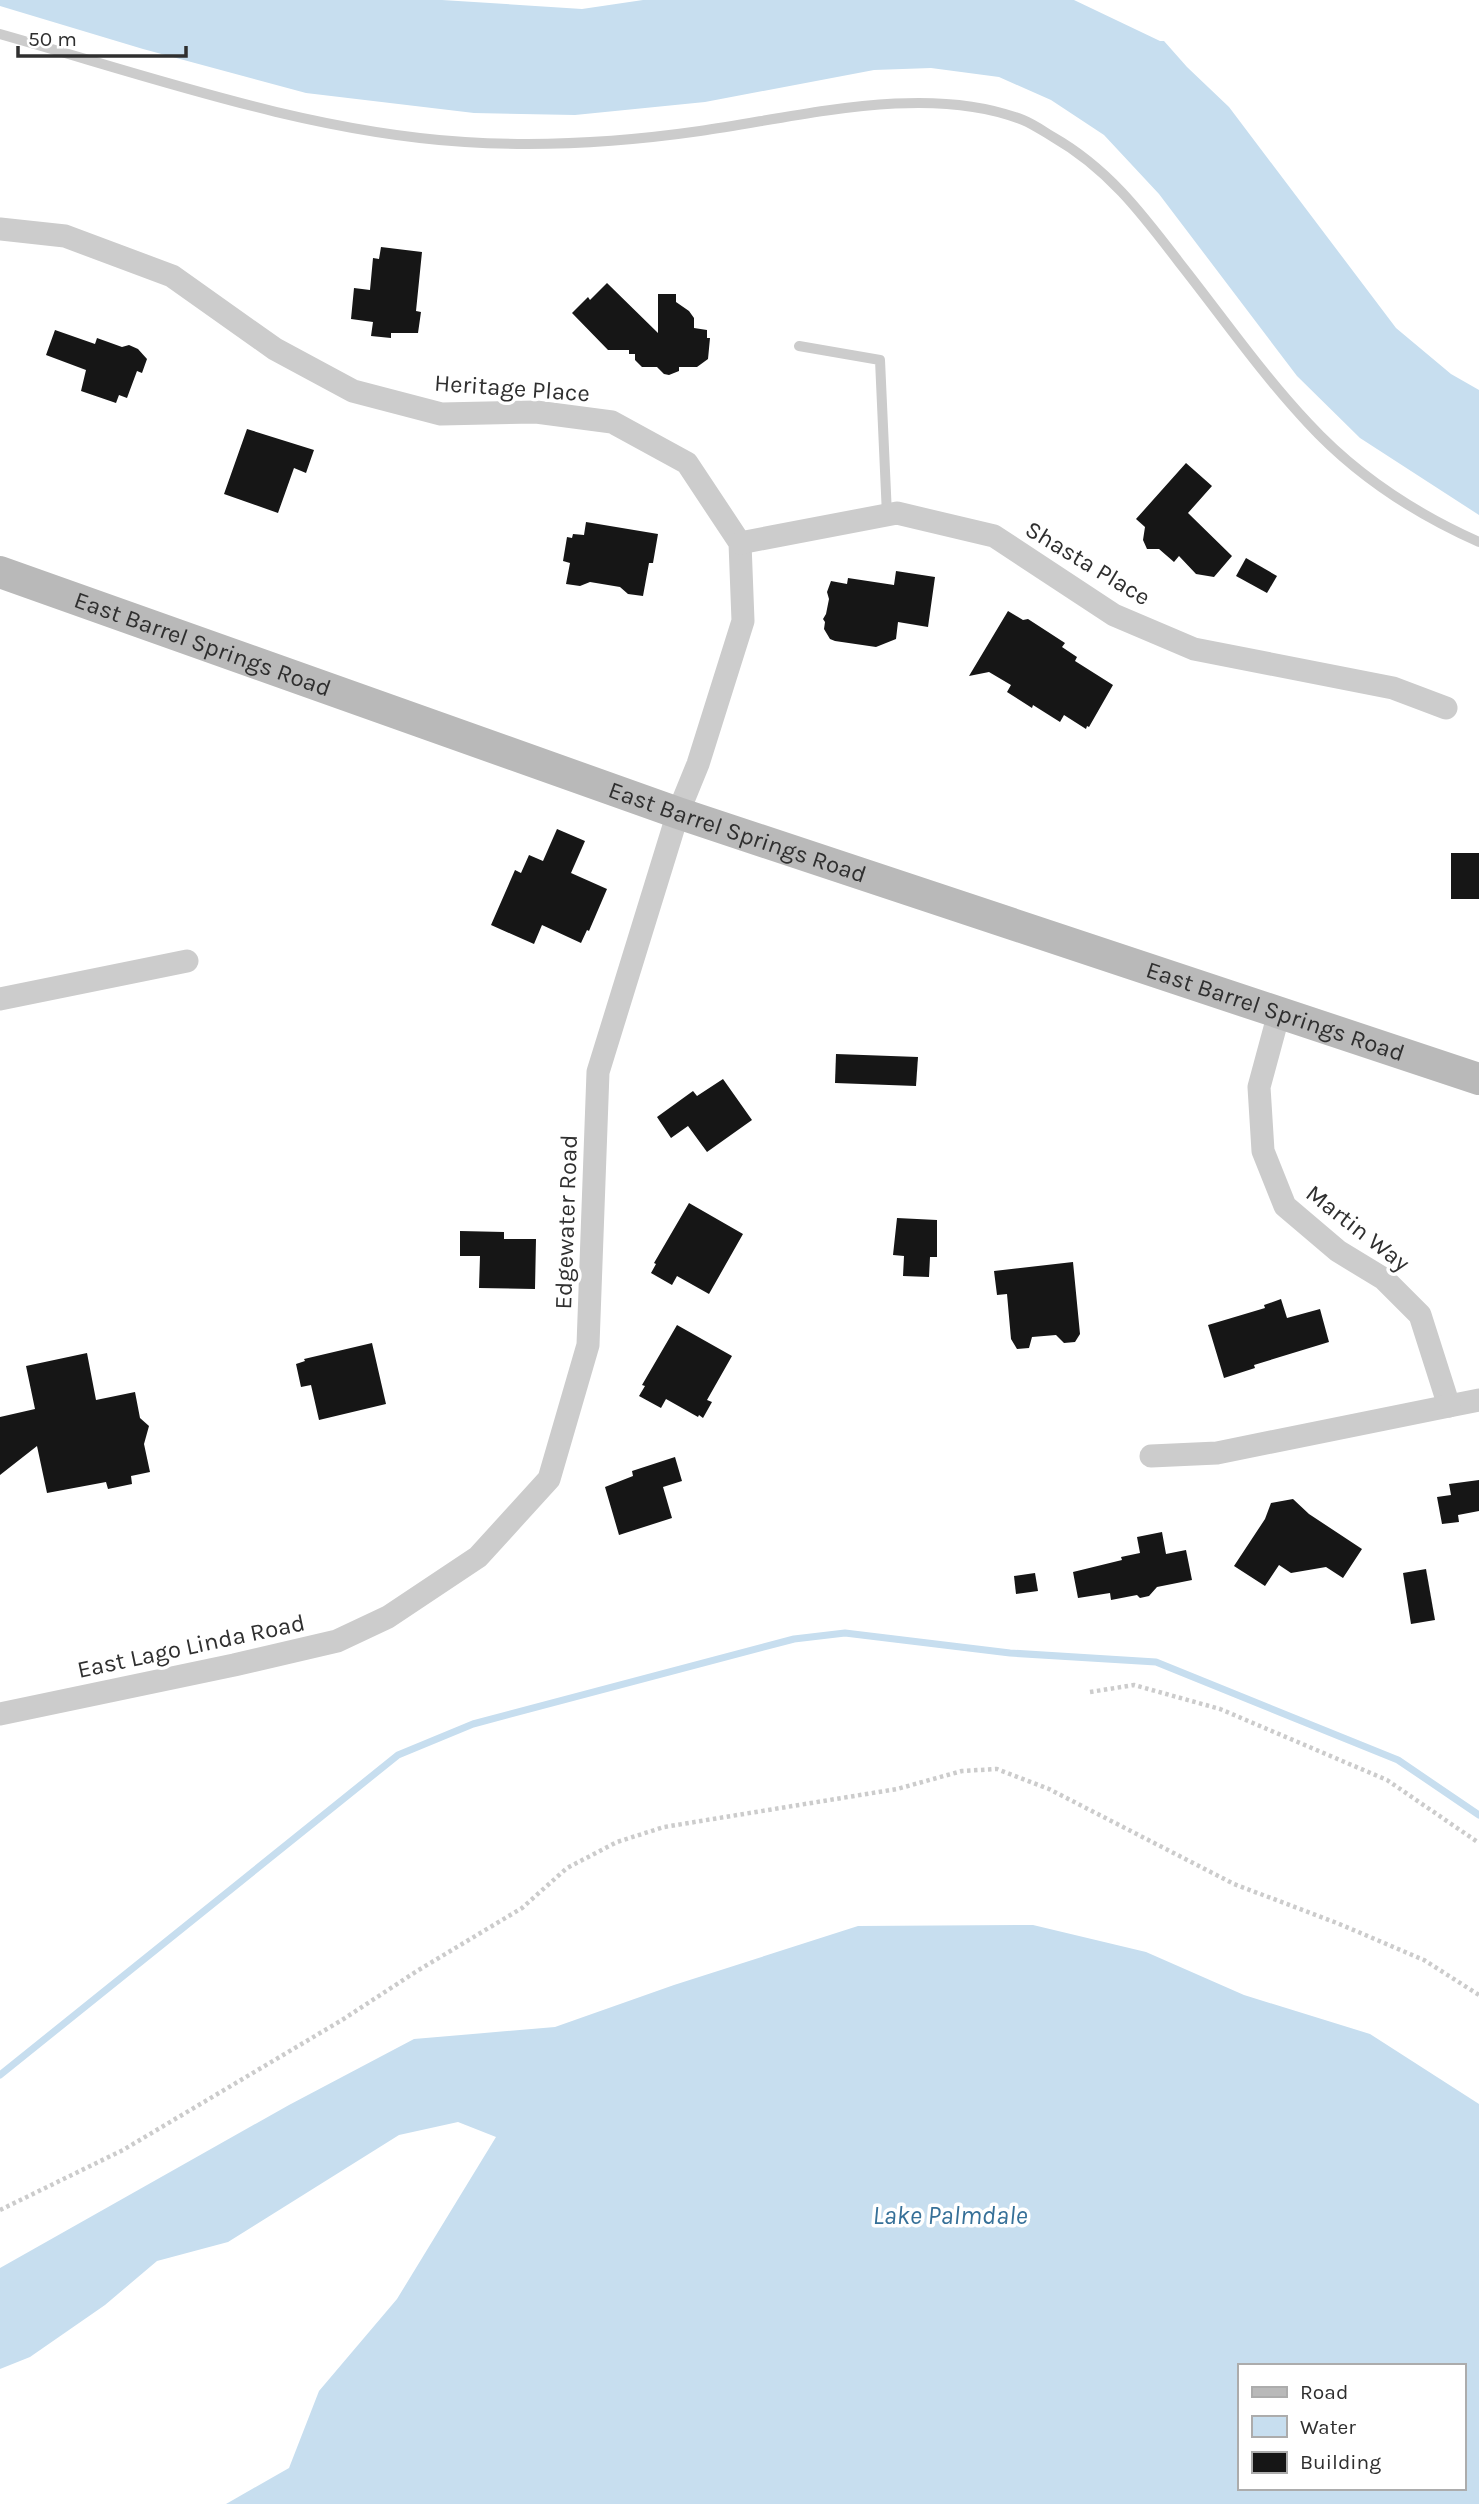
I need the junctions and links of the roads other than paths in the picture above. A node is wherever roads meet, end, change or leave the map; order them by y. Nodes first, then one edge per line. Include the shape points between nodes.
1 (0, 34) edge
2 (0, 229) edge
3 (799, 346) dead end
4 (887, 515) junction
5 (1479, 542) edge
6 (740, 543) junction
7 (0, 572) edge
8 (1446, 708) dead end
9 (678, 813) junction
10 (187, 961) dead end
11 (0, 999) edge
12 (1279, 1013) junction
13 (1479, 1079) edge
14 (1479, 1400) edge
15 (1450, 1406) junction
16 (1151, 1456) dead end
17 (388, 1617) joint
18 (0, 1714) edge

1 - 5 lane via 305,118 465,142 625,139 907,103 966,105 1024,120 1106,173 1310,425 1404,503
2 - 6 street, Heritage Place via 65,236 172,276 275,349 354,391 442,414 536,412 612,422 688,463
3 - 4 lane via 880,360
4 - 6 street, Shasta Place
4 - 8 street, Shasta Place via 897,513 993,536 1114,615 1194,649 1393,688
6 - 9 street, Edgewater Road via 743,621
7 - 9 street, East Barrel Springs Road
9 - 12 street, East Barrel Springs Road
9 - 17 street, Edgewater Road via 598,1072 588,1345 549,1479 478,1557
10 - 11 street
12 - 13 street, East Barrel Springs Road
12 - 15 street, Martin Way via 1259,1087 1263,1151 1285,1206 1338,1251 1384,1279 1420,1315
14 - 15 street
15 - 16 street via 1217,1452
17 - 18 street, East Lago Linda Road via 337,1641

